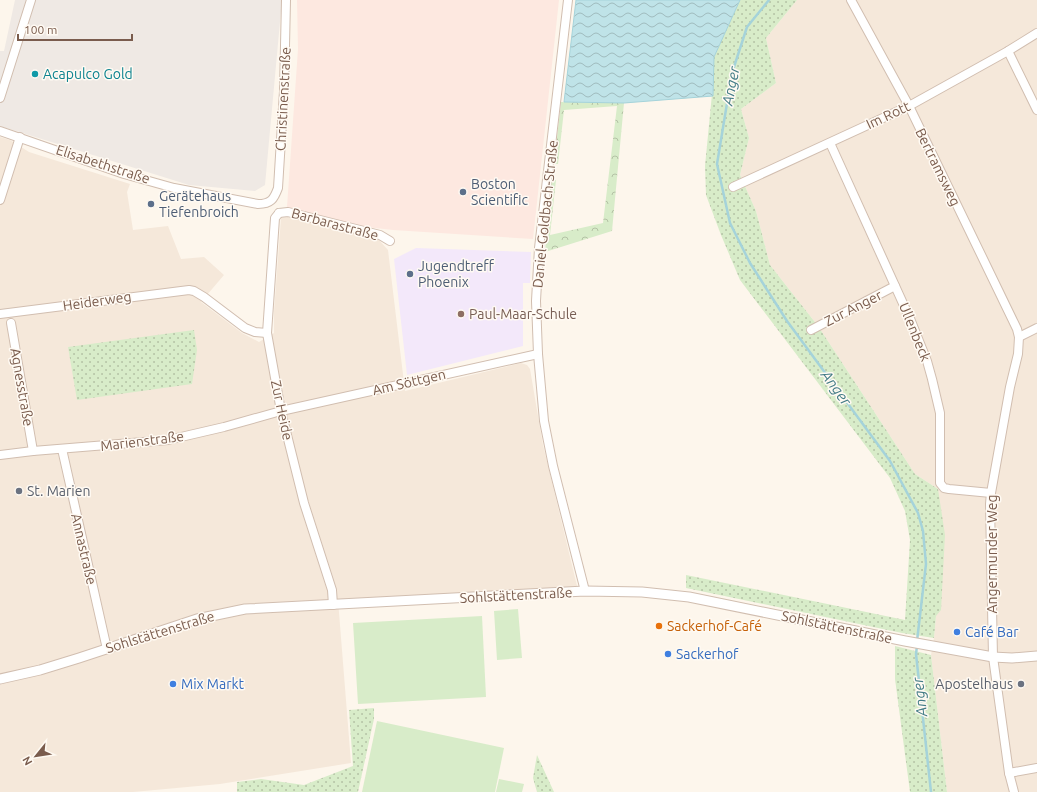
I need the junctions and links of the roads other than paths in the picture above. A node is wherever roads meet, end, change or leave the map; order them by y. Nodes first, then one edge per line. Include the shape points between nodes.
1 (31, 0) edge
2 (286, 0) edge
3 (568, 0) edge
4 (851, 0) edge
5 (1037, 33) edge
6 (1008, 51) junction
7 (0, 98) edge
8 (909, 106) junction
9 (1037, 110) edge
10 (0, 131) edge
11 (20, 137) junction
12 (830, 142) junction
13 (733, 187) dead end
14 (273, 199) junction
15 (0, 200) edge
16 (279, 213) junction
17 (390, 241) dead end
18 (895, 286) junction
19 (0, 314) edge
20 (11, 323) dead end
21 (1037, 328) edge
22 (811, 330) dead end
23 (266, 333) junction
24 (1019, 337) junction
25 (538, 354) junction
26 (281, 411) junction
27 (62, 449) junction
28 (33, 451) junction
29 (0, 455) edge
30 (991, 493) junction
31 (585, 591) junction
32 (333, 605) junction
33 (106, 649) junction
34 (1037, 656) edge
35 (993, 657) junction
36 (0, 679) edge
37 (1037, 768) edge
38 (1009, 773) junction
39 (1014, 792) edge

1 - 7 street
2 - 14 street, Christinenstraße via 280,172 278,188
3 - 25 street, Daniel-Goldbach-Straße via 539,248 536,301
4 - 8 street, Bertramsweg
5 - 6 street, Im Rott
6 - 8 street, Im Rott
6 - 9 street
8 - 12 street, Im Rott
8 - 24 street, Bertramsweg
10 - 11 street, Elisabethstraße
11 - 14 street, Elisabethstraße via 124,174 174,188 258,204 266,204
11 - 15 street
12 - 13 street, Im Rott
12 - 18 street, Ullenbeck
14 - 16 street
16 - 17 street, Barbarastraße via 288,212 380,235
16 - 23 street, Zur Heide via 275,218
18 - 22 street, Zur Anger
18 - 30 street, Ullenbeck via 920,343 934,384 940,413 940,483 949,489
19 - 23 street, Heiderweg via 189,290 246,328
20 - 28 street, Agnesstraße
21 - 24 street
23 - 26 street, Zur Heide
24 - 30 street, Angermunder Weg via 1018,354
25 - 26 street, Am Söttgen
25 - 31 street, Daniel-Goldbach-Straße via 545,429
26 - 27 street, Marienstraße via 168,440
26 - 32 street, Zur Heide via 304,503 332,590
27 - 28 street, Marienstraße
27 - 33 street, Annastraße
28 - 29 street, Marienstraße
30 - 35 street, Angermunder Weg
31 - 32 street, Sohlstättenstraße
31 - 35 street, Sohlstättenstraße via 642,592 689,597
32 - 33 street, Sohlstättenstraße via 245,609 217,614
33 - 36 street, Sohlstättenstraße via 40,670
34 - 35 street, Sohlstättenstraße
35 - 38 street, Angermunder Weg
37 - 38 street
38 - 39 street, Angermunder Weg

